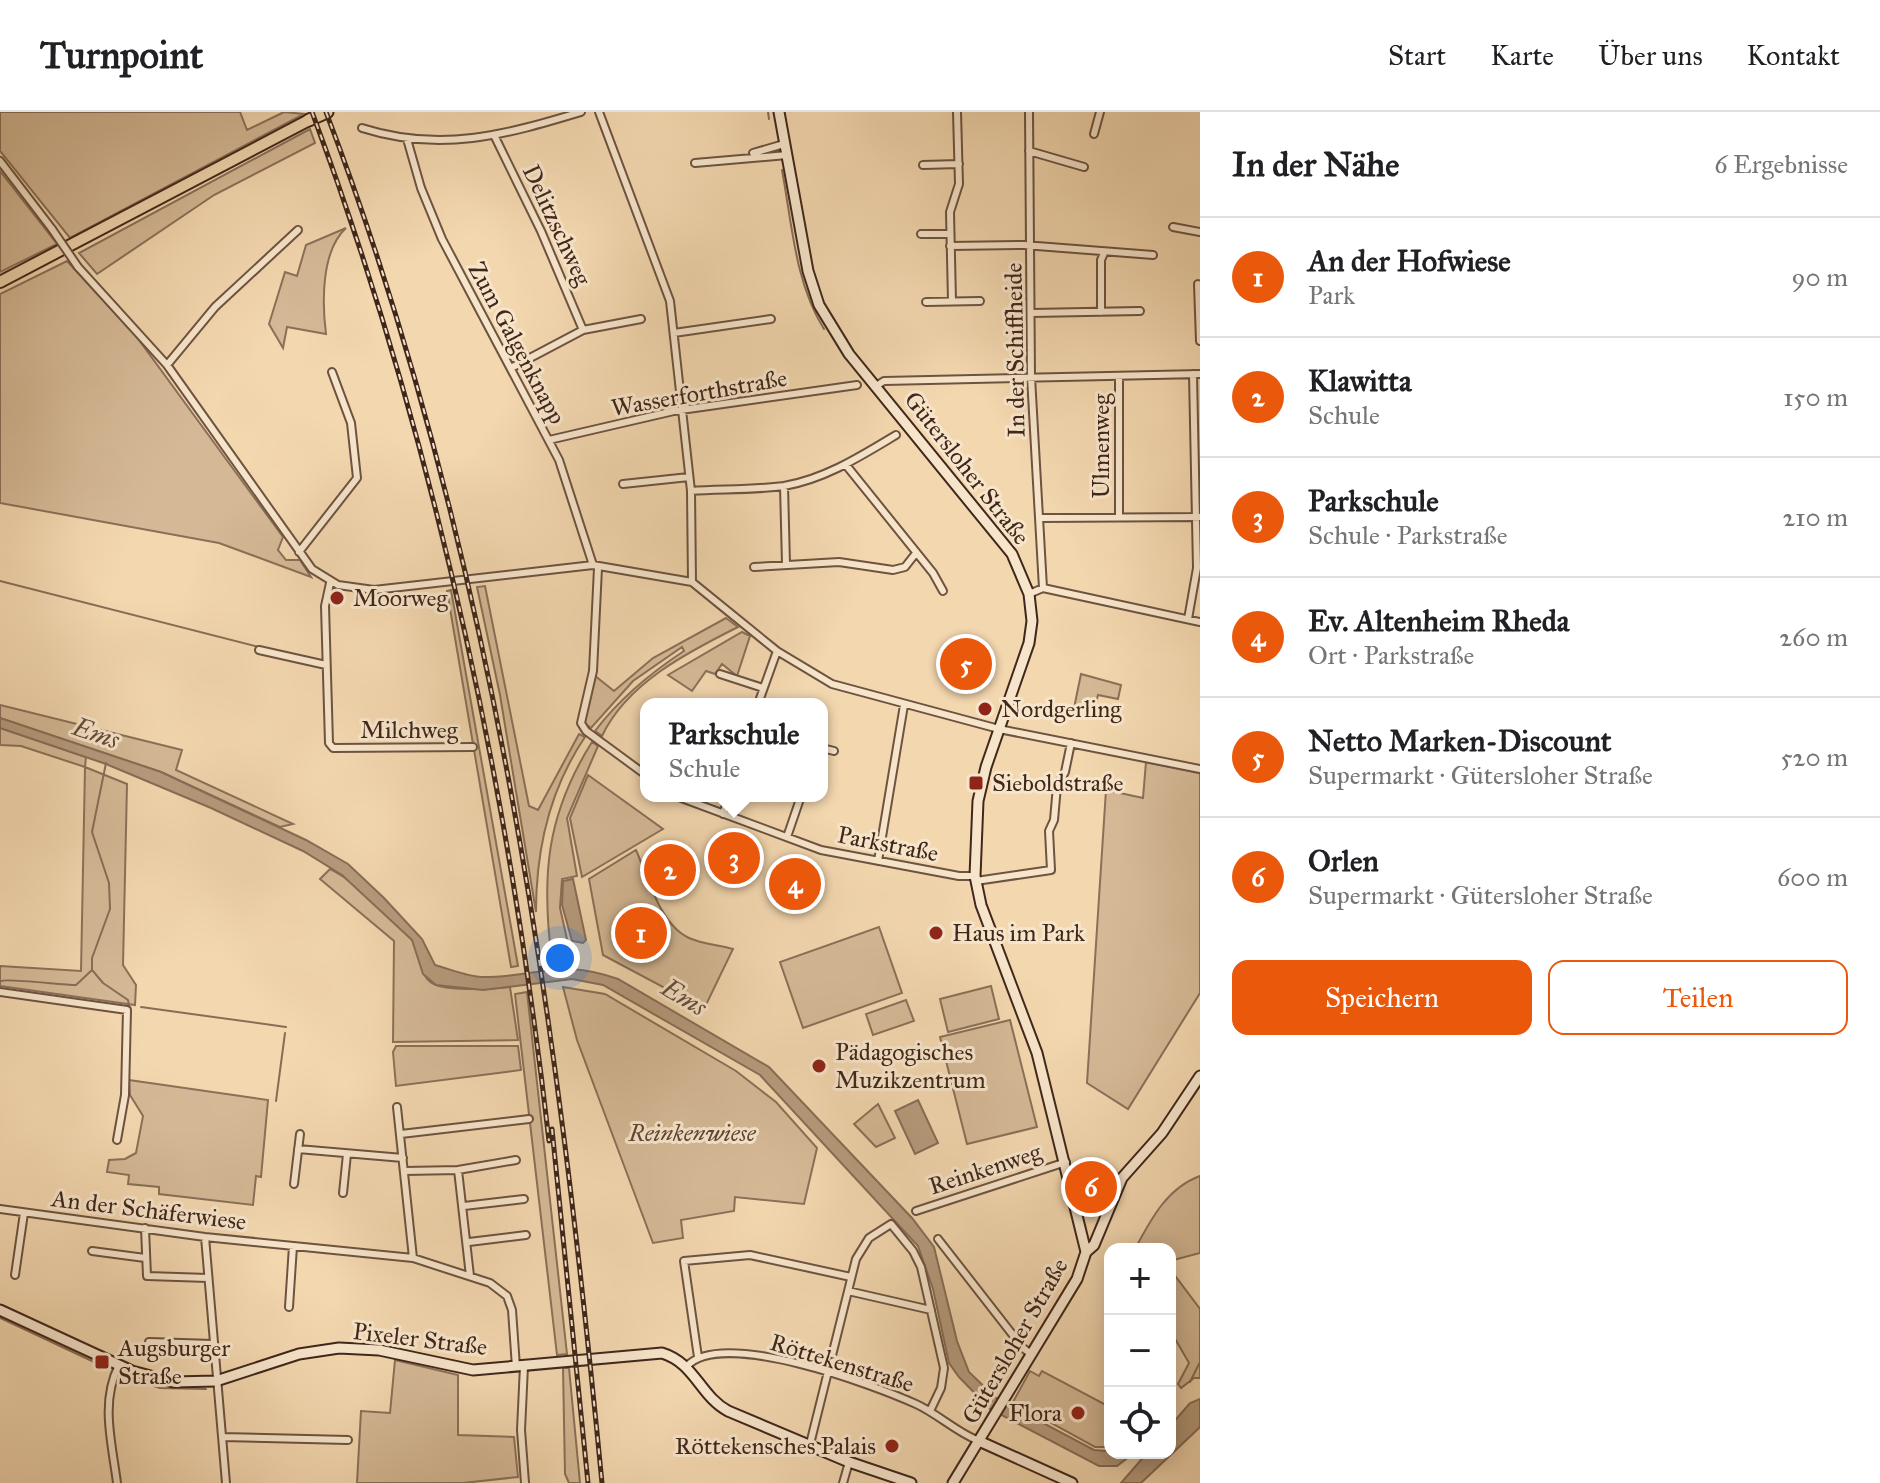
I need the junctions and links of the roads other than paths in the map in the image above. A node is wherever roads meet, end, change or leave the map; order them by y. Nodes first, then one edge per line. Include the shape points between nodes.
1 (325, 112) edge
2 (581, 112) edge
3 (599, 112) edge
4 (779, 112) edge
5 (957, 112) edge
6 (1029, 112) edge
7 (1100, 112) edge
8 (309, 120) joint
9 (362, 128) dead end
10 (1094, 134) dead end
11 (495, 137) junction
12 (407, 139) junction
13 (784, 144) junction
14 (1029, 151) junction
15 (787, 155) junction
16 (742, 157) junction
17 (0, 161) edge
18 (695, 163) dead end
19 (959, 164) junction
20 (923, 165) dead end
21 (1084, 167) dead end
22 (1173, 227) dead end
23 (298, 230) dead end
24 (1200, 232) edge
25 (921, 234) dead end
26 (950, 234) junction
27 (950, 246) junction
28 (1031, 246) junction
29 (1104, 253) junction
30 (1153, 255) dead end
31 (0, 282) edge
32 (1198, 284) edge
33 (952, 301) junction
34 (980, 301) dead end
35 (926, 302) dead end
36 (1140, 311) dead end
37 (1101, 312) junction
38 (1032, 313) junction
39 (641, 319) dead end
40 (771, 319) dead end
41 (583, 330) junction
42 (674, 333) junction
43 (1200, 341) edge
44 (167, 365) junction
45 (511, 368) junction
46 (332, 372) dead end
47 (1196, 374) edge
48 (1119, 376) junction
49 (1031, 377) junction
50 (857, 385) dead end
51 (876, 386) junction
52 (682, 410) junction
53 (896, 435) dead end
54 (549, 440) junction
55 (846, 465) junction
56 (689, 477) junction
57 (623, 484) dead end
58 (784, 486) junction
59 (691, 491) junction
60 (1119, 517) junction
61 (1198, 517) edge
62 (1039, 518) junction
63 (299, 552) junction
64 (916, 553) junction
65 (786, 564) junction
66 (595, 566) junction
67 (754, 567) dead end
68 (1198, 568) edge
69 (692, 582) junction
70 (330, 583) junction
71 (1043, 588) junction
72 (943, 591) dead end
73 (1029, 594) junction
74 (1188, 619) junction
75 (1200, 622) edge
76 (259, 650) dead end
77 (777, 651) junction
78 (326, 665) junction
79 (720, 674) dead end
80 (763, 688) junction
81 (760, 698) edge
82 (904, 705) junction
83 (999, 729) junction
84 (1071, 743) junction
85 (473, 747) dead end
86 (828, 750) edge
87 (834, 751) dead end
88 (1200, 769) edge
89 (640, 771) edge
90 (692, 802) edge
91 (727, 802) edge
92 (799, 802) edge
93 (723, 814) junction
94 (787, 837) junction
95 (878, 861) junction
96 (976, 878) junction
97 (0, 992) edge
98 (1200, 1076) edge
99 (397, 1107) dead end
100 (529, 1119) dead end
101 (300, 1134) dead end
102 (401, 1134) junction
103 (117, 1140) dead end
104 (298, 1149) junction
105 (347, 1154) junction
106 (403, 1158) junction
107 (516, 1160) dead end
108 (1066, 1162) junction
109 (458, 1170) junction
110 (405, 1171) junction
111 (294, 1184) dead end
112 (343, 1193) dead end
113 (524, 1199) dead end
114 (464, 1206) junction
115 (0, 1209) edge
116 (916, 1211) dead end
117 (24, 1213) junction
118 (145, 1228) junction
119 (526, 1235) dead end
120 (205, 1237) junction
121 (938, 1239) dead end
122 (469, 1242) junction
123 (293, 1246) junction
124 (92, 1251) dead end
125 (1086, 1252) junction
126 (145, 1258) junction
127 (413, 1258) junction
128 (15, 1275) dead end
129 (470, 1276) junction
130 (851, 1277) junction
131 (208, 1278) junction
132 (848, 1291) junction
133 (289, 1307) dead end
134 (0, 1310) edge
135 (931, 1310) junction
136 (149, 1342) dead end
137 (213, 1344) junction
138 (1031, 1354) junction
139 (698, 1357) junction
140 (119, 1365) junction
141 (520, 1366) junction
142 (687, 1366) junction
143 (827, 1373) junction
144 (216, 1381) junction
145 (930, 1411) junction
146 (222, 1437) junction
147 (348, 1440) dead end
148 (979, 1441) junction
149 (810, 1444) junction
150 (849, 1462) junction
151 (117, 1483) edge
152 (226, 1483) edge
153 (525, 1483) edge
154 (843, 1483) edge
155 (911, 1483) edge
156 (953, 1483) edge
157 (1072, 1483) edge

1 - 8 highway
2 - 11 street
3 - 42 street via 670,301
4 - 13 main road, Gütersloher Straße
5 - 19 street
6 - 14 street, In der Schiffheide
7 - 10 street
8 - 31 main road
9 - 12 street
11 - 12 street
11 - 41 street, Delitzschweg
12 - 45 street, Zum Galgenknapp via 442,239
13 - 15 main road, Gütersloher Straße
13 - 16 street
14 - 21 street
14 - 28 street, In der Schiffheide
15 - 16 street
15 - 51 main road, Gütersloher Straße via 819,305
16 - 18 street
17 - 44 street, bridge via 78,267
19 - 20 street
19 - 26 street
22 - 24 street
23 - 44 street via 215,307
25 - 26 street
26 - 27 street
27 - 28 street
27 - 33 street
28 - 29 street
28 - 38 street, In der Schiffheide
29 - 30 street
29 - 37 street
32 - 43 street
33 - 34 street
33 - 35 street
36 - 37 street
37 - 38 street
38 - 49 street, In der Schiffheide
39 - 41 street
40 - 42 street
41 - 45 street
42 - 52 street
44 - 63 street
45 - 54 street, Zum Galgenknapp
46 - 63 street via 351,423 357,478
47 - 48 street
47 - 61 street
48 - 49 street
48 - 60 street, Ulmenweg
49 - 51 street via 884,381
49 - 62 street, In der Schiffheide
50 - 52 street, Wasserforthstraße
51 - 73 main road, Gütersloher Straße via 1012,554
52 - 54 street, Wasserforthstraße
52 - 56 street
53 - 55 street
54 - 66 street, Zum Galgenknapp
55 - 58 street
55 - 64 street
56 - 57 street
56 - 59 street
58 - 59 street
58 - 65 street
59 - 69 street
60 - 61 street
60 - 62 street
61 - 68 street
62 - 71 street, In der Schiffheide
63 - 70 street
64 - 65 street via 905,567 893,570 839,562
64 - 72 street
65 - 67 street
66 - 69 street
66 - 70 street via 409,588 374,590
66 - 89 street via 593,671 581,723
68 - 74 street
69 - 77 street
70 - 78 street, Milchweg
71 - 73 street
71 - 74 street
73 - 83 main road, Gütersloher Straße via 1029,643
74 - 75 street
76 - 78 street
77 - 80 street
77 - 82 street via 832,684
78 - 85 street, Milchweg via 333,748
79 - 80 street
80 - 81 street
82 - 83 street
82 - 95 street
83 - 84 street
83 - 96 main road, Gütersloher Straße via 978,801
84 - 88 street
84 - 96 street via 1049,831 1053,868
86 - 87 street
90 - 93 street, Parkstraße
91 - 93 street
92 - 94 street
93 - 94 street, Parkstraße
94 - 95 street, Parkstraße
95 - 96 street, Parkstraße
96 - 108 main road, Gütersloher Straße via 989,929 1037,1053
97 - 103 street via 127,1010 125,1095
98 - 125 main road via 1162,1133 1122,1178 1094,1245
99 - 102 street
100 - 102 street
101 - 104 street
102 - 106 street
104 - 105 street
104 - 111 street
105 - 106 street
105 - 112 street
106 - 110 street
107 - 109 street
108 - 116 street, Reinkenweg
108 - 125 main road, Gütersloher Straße
109 - 110 street
109 - 114 street
110 - 127 street
113 - 114 street
114 - 122 street
115 - 117 street, An der Schäferwiese
117 - 118 street, An der Schäferwiese
117 - 128 street
118 - 120 street, An der Schäferwiese
118 - 126 street
119 - 122 street
120 - 123 street, An der Schäferwiese
120 - 131 street
121 - 138 street
122 - 129 street
123 - 127 street, An der Schäferwiese
123 - 133 street
124 - 126 street
125 - 138 main road, Gütersloher Straße via 1077,1279
126 - 131 street via 149,1278
127 - 129 street, An der Schäferwiese
129 - 141 street, An der Schäferwiese via 490,1283 511,1302
130 - 132 street
130 - 135 street via 861,1248 891,1224 921,1267
130 - 139 street via 750,1255 684,1261
131 - 137 street
132 - 135 street
132 - 143 street
134 - 140 main road, Pixeler Straße
135 - 145 street via 944,1368
136 - 137 street
137 - 144 street
138 - 148 main road, Gütersloher Straße
139 - 142 street
139 - 143 street, Röttekenstraße via 751,1354
140 - 144 main road, Pixeler Straße via 173,1382
140 - 151 street via 107,1400
141 - 142 main road, Pixeler Straße via 649,1352
141 - 144 main road, Pixeler Straße via 473,1370 379,1350 339,1348 299,1354
141 - 153 street
142 - 149 main road, Pixeler Straße via 720,1406
143 - 145 street, Röttekenstraße
143 - 149 street
144 - 146 street
145 - 148 street, Röttekenstraße
146 - 147 street
146 - 152 street
148 - 156 main road, Gütersloher Straße
148 - 157 main road
149 - 150 main road, Pixeler Straße
150 - 154 street
150 - 155 main road, Pixeler Straße

